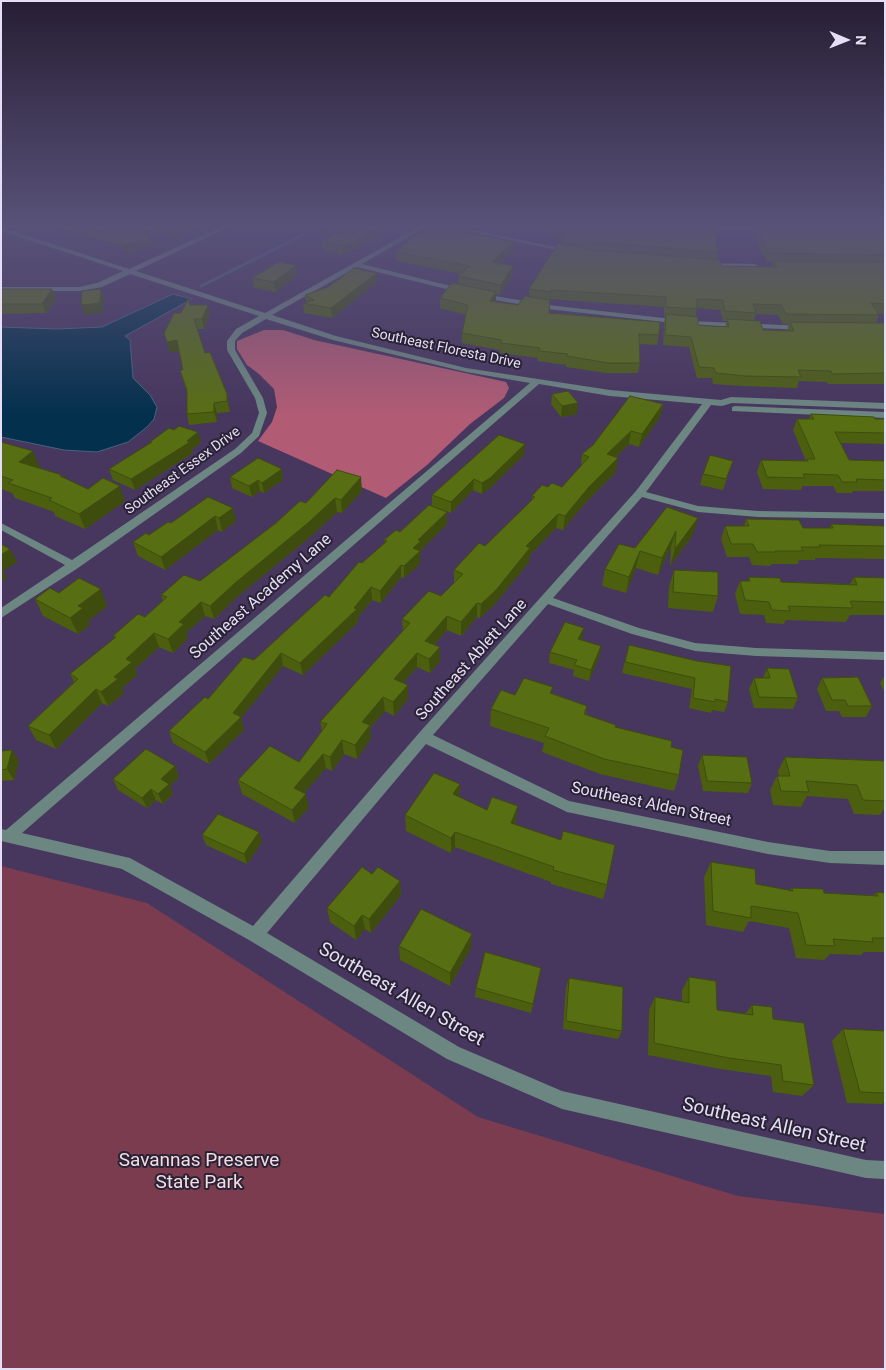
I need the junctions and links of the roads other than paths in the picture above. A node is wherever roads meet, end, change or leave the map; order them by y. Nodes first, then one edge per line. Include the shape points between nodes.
1 (1, 289) edge
2 (79, 289) edge
3 (181, 289) edge
4 (313, 289) edge
5 (454, 289) edge
6 (264, 316) junction
7 (810, 328) edge
8 (536, 382) junction
9 (708, 402) junction
10 (722, 403) junction
11 (885, 406) edge
12 (885, 415) edge
13 (640, 494) junction
14 (885, 516) edge
15 (1, 526) edge
16 (74, 564) junction
17 (547, 600) junction
18 (1, 614) edge
19 (885, 656) edge
20 (424, 737) junction
21 (5, 836) edge
22 (885, 858) edge
23 (255, 935) junction
24 (885, 1170) edge

1 - 2 street
3 - 6 street, Southeast Floresta Drive
4 - 6 street, Southeast Essex Drive
5 - 7 street via 548,307 690,323
6 - 8 street, Southeast Floresta Drive via 391,353
6 - 16 street, Southeast Essex Drive via 239,330 231,341 231,350 260,398 263,413 256,434 238,452
8 - 9 street, Southeast Floresta Drive
8 - 21 street, Southeast Academy Lane
9 - 10 street, Southeast Floresta Drive
9 - 13 street, Southeast Ablett Lane
10 - 11 street, Southeast Floresta Drive via 731,400
10 - 12 street, Southeast Floresta Drive via 731,409
13 - 14 street via 698,509 758,514
13 - 17 street, Southeast Ablett Lane
15 - 16 street
16 - 18 street, Southeast Essex Drive
17 - 19 street via 636,631 695,647
17 - 20 street, Southeast Ablett Lane
20 - 22 street, Southeast Alden Street via 567,806 768,848 830,857
20 - 23 street, Southeast Ablett Lane
21 - 23 street, Southeast Allen Street via 125,863
23 - 24 street, Southeast Allen Street via 453,1053 562,1100 866,1169

